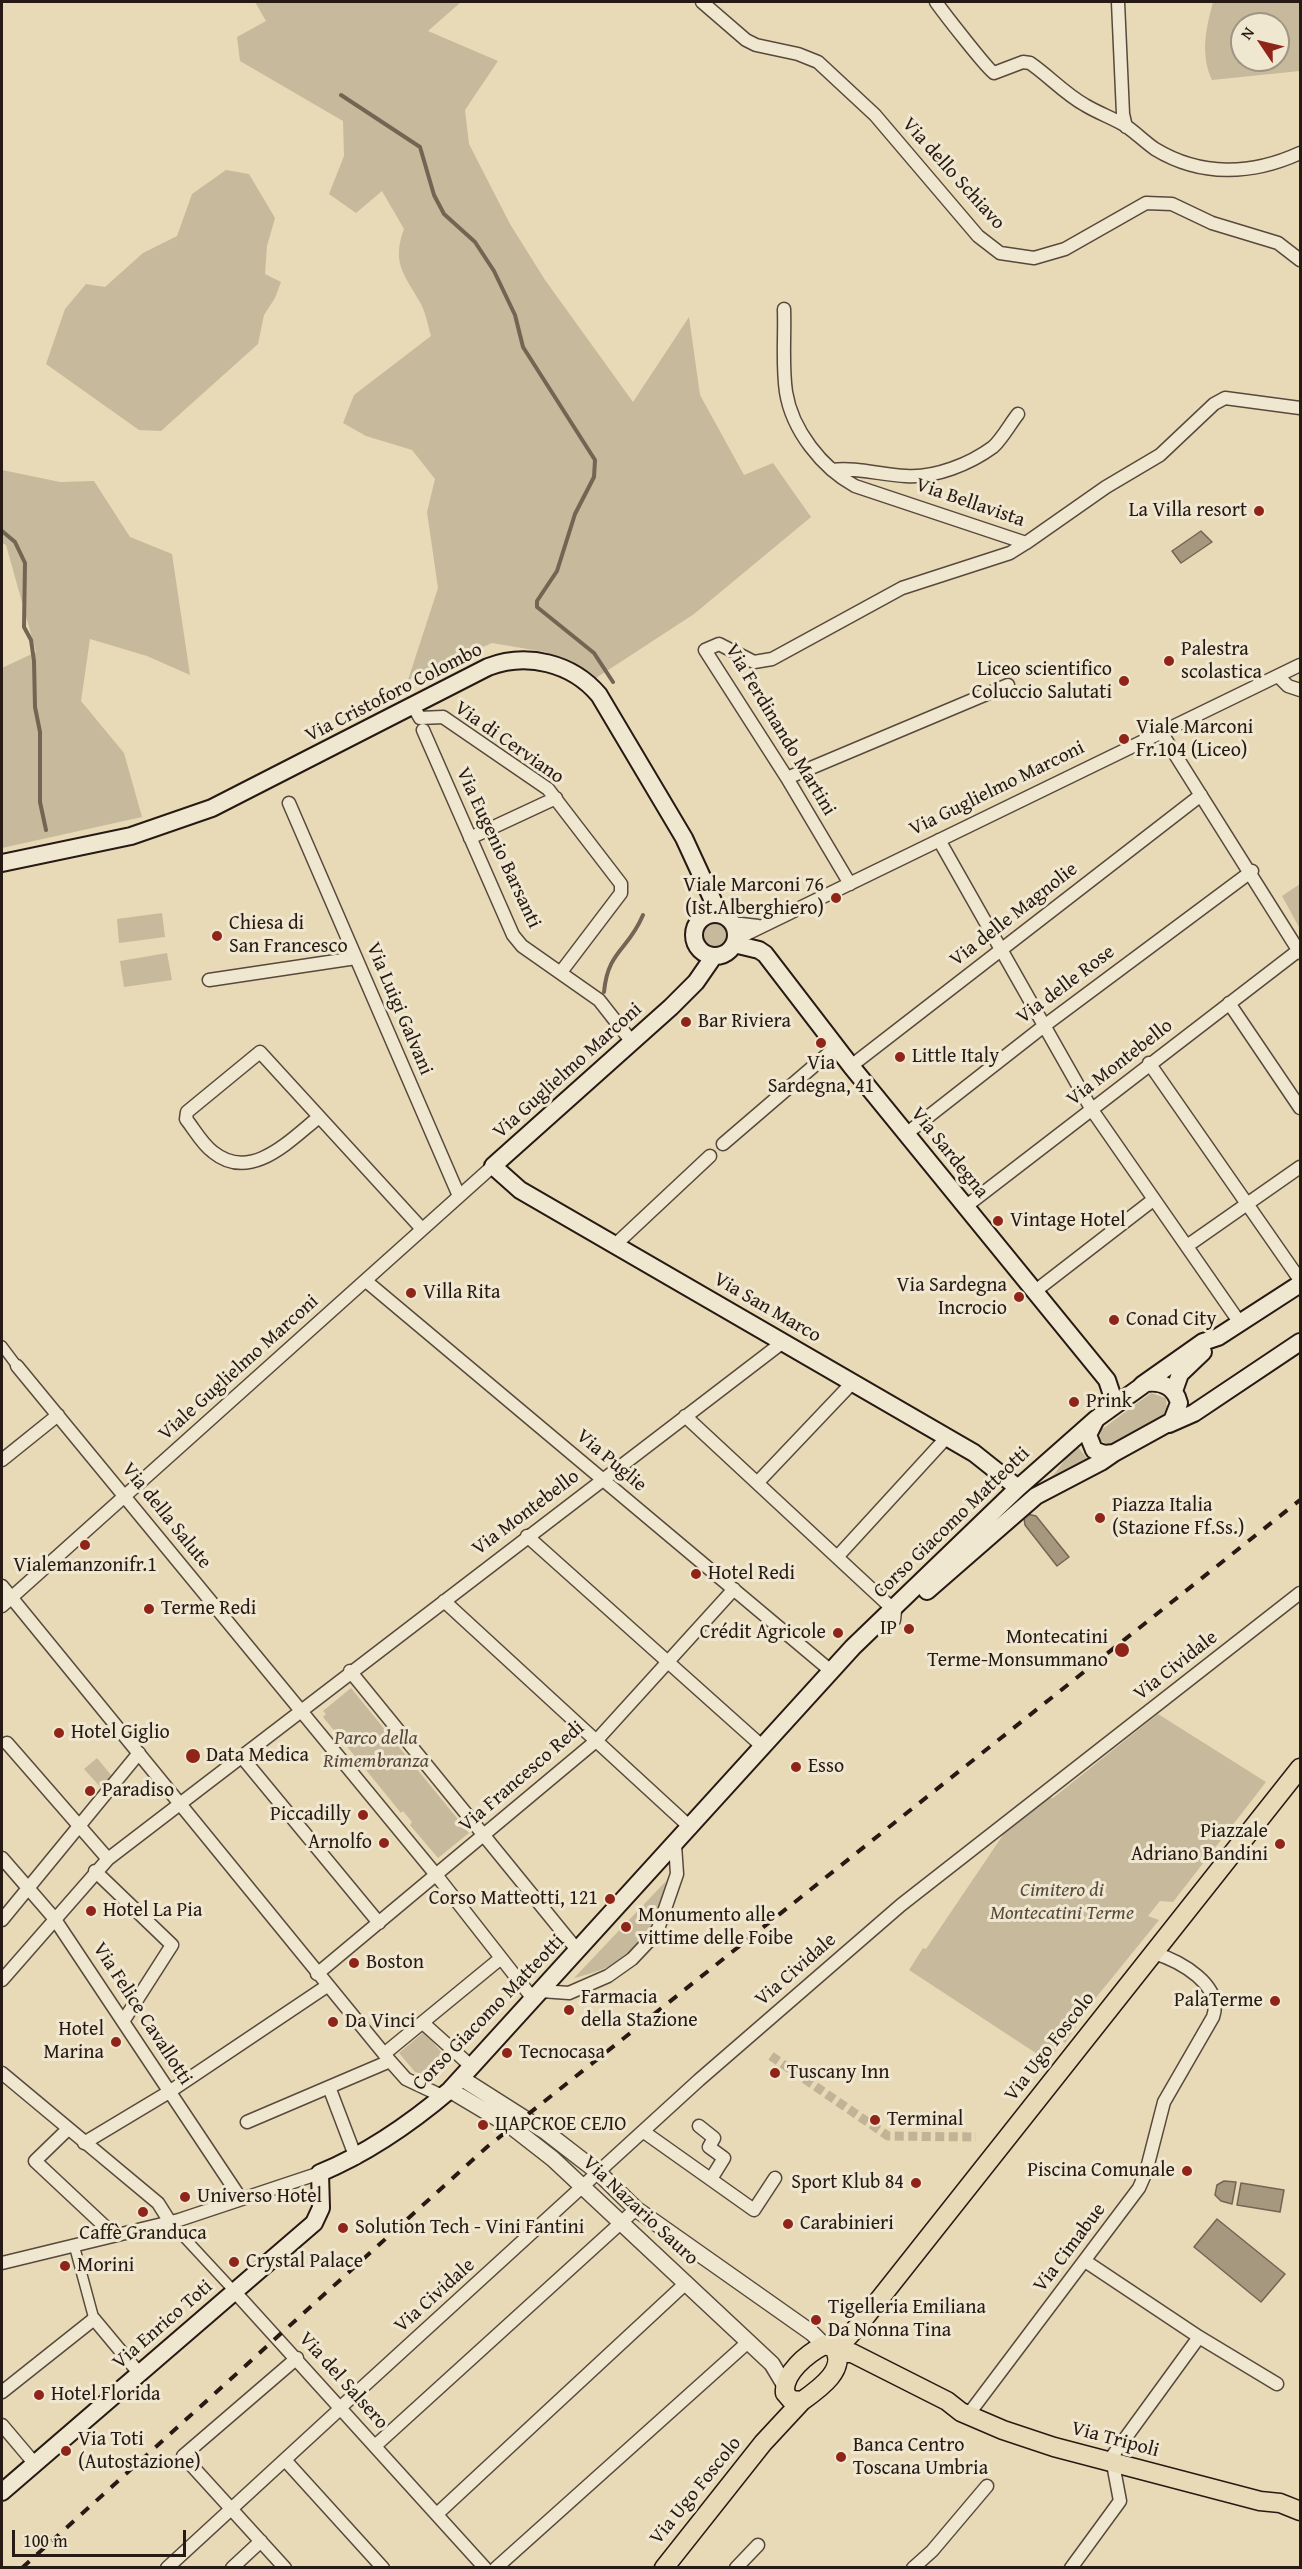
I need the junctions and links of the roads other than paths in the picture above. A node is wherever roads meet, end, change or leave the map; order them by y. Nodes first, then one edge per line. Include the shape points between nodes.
1 (702, 2) edge
2 (936, 2) edge
3 (1118, 2) edge
4 (1126, 127) junction
5 (1300, 153) edge
6 (1300, 260) edge
7 (784, 309) dead end
8 (1300, 408) edge
9 (1017, 414) dead end
10 (832, 470) junction
11 (1026, 543) junction
12 (1300, 665) edge
13 (1279, 677) junction
14 (1008, 685) dead end
15 (1300, 690) edge
16 (413, 706) junction
17 (423, 730) dead end
18 (1161, 732) junction
19 (787, 778) junction
20 (1201, 795) junction
21 (556, 798) junction
22 (289, 803) dead end
23 (470, 838) junction
24 (939, 840) junction
25 (2, 863) edge
26 (1252, 871) junction
27 (703, 882) junction
28 (850, 884) junction
29 (698, 922) junction
30 (731, 931) junction
31 (695, 944) junction
32 (1002, 949) junction
33 (1300, 952) edge
34 (714, 956) junction
35 (356, 958) junction
36 (561, 972) junction
37 (209, 980) dead end
38 (1229, 1003) junction
39 (671, 1007) junction
40 (1044, 1026) junction
41 (632, 1042) junction
42 (836, 1047) junction
43 (1149, 1063) junction
44 (851, 1066) junction
45 (1300, 1108) edge
46 (1092, 1110) junction
47 (319, 1117) junction
48 (906, 1134) junction
49 (723, 1144) dead end
50 (710, 1156) dead end
51 (493, 1167) junction
52 (1300, 1167) edge
53 (459, 1196) junction
54 (1153, 1200) junction
55 (1247, 1203) junction
56 (965, 1207) junction
57 (422, 1230) junction
58 (616, 1244) junction
59 (1186, 1246) junction
60 (366, 1281) junction
61 (1300, 1282) edge
62 (1034, 1292) junction
63 (1240, 1323) junction
64 (783, 1342) junction
65 (1300, 1342) edge
66 (2, 1346) edge
67 (17, 1366) joint
68 (853, 1382) junction
69 (1175, 1382) junction
70 (1141, 1386) junction
71 (1222, 1392) junction
72 (1111, 1407) junction
73 (58, 1415) junction
74 (686, 1416) junction
75 (1096, 1419) junction
76 (1164, 1426) junction
77 (948, 1437) junction
78 (1114, 1453) junction
79 (2, 1460) edge
80 (603, 1479) junction
81 (758, 1482) junction
82 (1018, 1488) junction
83 (125, 1496) junction
84 (527, 1536) junction
85 (838, 1556) junction
86 (2, 1586) edge
87 (734, 1589) junction
88 (1300, 1593) edge
89 (444, 1601) junction
90 (6, 1602) edge
91 (893, 1614) junction
92 (666, 1661) junction
93 (836, 1666) junction
94 (350, 1671) junction
95 (301, 1710) junction
96 (596, 1741) junction
97 (7, 1743) dead end
98 (763, 1747) junction
99 (139, 1753) junction
100 (240, 1756) junction
101 (1300, 1768) edge
102 (179, 1802) junction
103 (80, 1824) junction
104 (691, 1828) junction
105 (483, 1836) junction
106 (675, 1845) junction
107 (2, 1858) edge
108 (108, 1859) junction
109 (95, 1871) junction
110 (436, 1876) junction
111 (29, 1889) junction
112 (54, 1917) junction
113 (2, 1920) edge
114 (379, 1923) junction
115 (578, 1952) junction
116 (1154, 1953) junction
117 (501, 1958) junction
118 (317, 1974) junction
119 (2, 1980) edge
120 (327, 1986) junction
121 (537, 1995) junction
122 (124, 2020) junction
123 (423, 2023) junction
124 (387, 2058) junction
125 (4, 2079) edge
126 (456, 2083) junction
127 (329, 2087) junction
128 (170, 2092) junction
129 (247, 2122) dead end
130 (699, 2126) dead end
131 (68, 2129) junction
132 (644, 2132) junction
133 (84, 2143) junction
134 (356, 2158) junction
135 (320, 2173) junction
136 (599, 2173) junction
137 (775, 2178) dead end
138 (711, 2179) junction
139 (584, 2187) junction
140 (241, 2199) junction
141 (636, 2209) junction
142 (171, 2222) junction
143 (623, 2222) junction
144 (114, 2235) junction
145 (74, 2245) junction
146 (1085, 2261) junction
147 (2, 2263) edge
148 (686, 2283) junction
149 (234, 2291) junction
150 (94, 2319) junction
151 (1199, 2337) junction
152 (747, 2343) junction
153 (831, 2354) junction
154 (297, 2358) junction
155 (139, 2373) junction
156 (1277, 2385) dead end
157 (784, 2389) junction
158 (2, 2391) edge
159 (802, 2401) junction
160 (341, 2407) junction
161 (964, 2413) junction
162 (2, 2425) edge
163 (763, 2443) junction
164 (375, 2446) junction
165 (285, 2460) junction
166 (1111, 2463) junction
167 (35, 2464) junction
168 (987, 2486) dead end
169 (2, 2493) edge
170 (1260, 2501) junction
171 (231, 2509) junction
172 (1300, 2511) edge
173 (436, 2514) junction
174 (1300, 2524) edge
175 (261, 2541) junction
176 (758, 2545) dead end
177 (167, 2568) edge
178 (232, 2568) edge
179 (285, 2568) edge
180 (383, 2568) edge
181 (485, 2568) edge
182 (496, 2568) edge
183 (664, 2568) edge
184 (736, 2568) edge
185 (913, 2568) edge
186 (1071, 2568) edge

1 - 6 street, Via dello Schiavo via 746,40 818,62 875,116 978,236 1000,253 1034,258 1065,249 1146,203 1172,204 1212,223 1278,243
2 - 4 street via 987,70 1000,72 1030,63 1083,105
3 - 4 street
4 - 5 street via 1155,149 1202,169 1220,171 1269,164
7 - 10 street, Via Bellavista via 786,392 791,413 815,452
8 - 11 street, Via Bellavista via 1225,398 1160,455
9 - 10 street via 994,446 933,474 907,477
10 - 11 street, Via Bellavista via 855,486
11 - 19 street, Via Ferdinando Martini via 1010,553 902,588 772,659 754,662 719,644 705,650
12 - 13 street, Via Guglielmo Marconi
13 - 15 street
13 - 18 street, Via Guglielmo Marconi
14 - 19 street
16 - 21 street, Via di Cerviano via 421,718 443,717
16 - 25 main road, Via Cristoforo Colombo via 177,822 131,836
16 - 27 main road, Via Cristoforo Colombo via 506,661 544,662 581,678 605,703 684,838
17 - 23 street, Via Eugenio Barsanti
18 - 20 street
18 - 24 street, Via Guglielmo Marconi
19 - 28 street, Via Ferdinando Martini
20 - 26 street
20 - 32 street, Via delle Magnolie
21 - 23 street
21 - 36 street, Via di Cerviano via 622,889
22 - 35 street, Via Luigi Galvani
23 - 36 street, Via Eugenio Barsanti via 517,941
24 - 28 street, Via Guglielmo Marconi
24 - 32 street
26 - 33 street
26 - 40 street, Via delle Rose
27 - 29 main road
27 - 30 main road, Via Cristoforo Colombo
28 - 30 street, Via Guglielmo Marconi via 759,926
29 - 30 main road via 710,914
29 - 31 main road, Via Guglielmo Marconi
30 - 34 main road, Via Guglielmo Marconi via 726,953
30 - 42 main road, Via Sardegna via 765,954
31 - 34 main road via 703,953
31 - 39 main road, Via Guglielmo Marconi via 692,972
32 - 40 street
32 - 44 street, Via delle Magnolie
33 - 38 street, Via Montebello
34 - 39 main road, Via Guglielmo Marconi
35 - 37 street
35 - 53 street, Via Luigi Galvani
36 - 41 street, Via Eugenio Barsanti via 599,1000
38 - 43 street, Via Montebello
38 - 45 street
39 - 41 main road, Via Guglielmo Marconi
40 - 46 street
40 - 48 street, Via delle Rose
41 - 51 main road, Via Guglielmo Marconi
42 - 44 main road, Via Sardegna
42 - 49 street
43 - 46 street, Via Montebello
43 - 55 street
44 - 48 main road, Via Sardegna
46 - 54 street
46 - 56 street, Via Montebello
47 - 47 street via 260,1052 187,1112 186,1119 212,1152 235,1163 252,1163 272,1154
47 - 57 street
48 - 56 main road, Via Sardegna
50 - 58 street
51 - 53 street, Viale Guglielmo Marconi
51 - 58 main road, Via San Marco via 520,1190
52 - 55 street
53 - 57 street, Viale Guglielmo Marconi
54 - 59 street
54 - 62 street
55 - 59 street
55 - 61 street
56 - 62 main road, Via Sardegna
57 - 60 street, Viale Guglielmo Marconi
58 - 64 main road, Via San Marco
59 - 63 street
60 - 80 street, Via Puglie
60 - 83 street, Viale Guglielmo Marconi
61 - 63 main road
62 - 72 main road, Via Sardegna via 1107,1380
63 - 69 main road via 1218,1336
64 - 68 main road, Via San Marco
64 - 74 street, Via Montebello
65 - 71 main road
66 - 67 street, Via della Salute
67 - 73 street, Via della Salute
68 - 77 main road, Via San Marco
68 - 81 street
69 - 70 main road, Corso Giacomo Matteotti
69 - 70 main road
69 - 71 main road via 1197,1401
69 - 76 main road via 1177,1414
70 - 72 main road, Corso Giacomo Matteotti
71 - 76 main road, Corso Giacomo Matteotti via 1194,1413
72 - 75 main road, Corso Giacomo Matteotti
73 - 79 street
73 - 83 street, Via della Salute
74 - 80 street, Via Montebello
74 - 81 street
75 - 78 main road via 1089,1430 1089,1443 1100,1453
75 - 82 main road, Corso Giacomo Matteotti
76 - 78 main road, Corso Giacomo Matteotti
77 - 82 main road, Via San Marco via 996,1467
77 - 85 street
78 - 91 main road, Corso Giacomo Matteotti via 1035,1496
80 - 84 street, Via Montebello
80 - 87 street, Via Puglie
81 - 85 street
82 - 91 main road, Corso Giacomo Matteotti
83 - 90 street, Viale Guglielmo Marconi
83 - 95 street, Via della Salute
84 - 89 street, Via Montebello
84 - 92 street
85 - 91 street
86 - 90 street
87 - 92 street, Via Francesco Redi
87 - 93 street, Via Puglie
88 - 132 street, Via Cividale via 901,1905
89 - 94 street, Via Montebello
89 - 96 street
90 - 99 street
91 - 93 main road, Corso Giacomo Matteotti
92 - 96 street, Via Francesco Redi
92 - 98 street
93 - 98 main road, Corso Giacomo Matteotti
94 - 95 street, Via Montebello
94 - 105 street
95 - 100 street, Via Montebello
95 - 110 street, Via della Salute
96 - 104 street
96 - 105 street, Via Francesco Redi
97 - 103 street
98 - 104 main road, Corso Giacomo Matteotti
99 - 102 street
99 - 103 street
100 - 102 street, Via Montebello
100 - 114 street
101 - 116 main road, Via Ugo Foscolo
102 - 108 street
102 - 118 street
103 - 108 street
103 - 111 street
104 - 106 main road, Corso Giacomo Matteotti
105 - 110 street, Via Francesco Redi
105 - 115 street
106 - 115 main road, Corso Giacomo Matteotti
106 - 121 street via 677,1874 658,1929 648,1942 608,1976 569,1993
107 - 111 street, Via Felice Cavallotti
108 - 109 street
109 - 112 street
109 - 122 street via 172,1945
110 - 114 street, Via Francesco Redi
110 - 117 street, Via della Salute
111 - 112 street, Via Felice Cavallotti
111 - 113 street
112 - 119 street
112 - 122 street, Via Felice Cavallotti
114 - 118 street, Via Francesco Redi
115 - 121 main road, Corso Giacomo Matteotti
116 - 146 street, Via Cimabue via 1180,1964 1207,1986 1215,1998 1215,2010 1164,2102 1142,2183
116 - 153 main road, Via Ugo Foscolo via 859,2325
117 - 121 street, Via della Salute
117 - 123 street
118 - 120 street
120 - 124 street
120 - 128 street
121 - 126 main road, Corso Giacomo Matteotti
122 - 128 street, Via Felice Cavallotti
123 - 124 street
123 - 126 street
124 - 126 street via 406,2079
124 - 127 street
125 - 131 street
126 - 134 main road, Corso Giacomo Matteotti via 398,2131
126 - 136 street, Via Nazario Sauro via 546,2132
126 - 139 street, Via Nazario Sauro
127 - 129 street
127 - 134 street
128 - 133 street
128 - 140 street, Via Felice Cavallotti
130 - 138 street via 714,2138 709,2147 724,2158
131 - 133 street
131 - 144 street via 35,2161
132 - 136 street, Via Cividale
132 - 138 street
133 - 142 street via 158,2204
134 - 135 main road, Corso Giacomo Matteotti
135 - 140 street, Corso Giacomo Matteotti
135 - 149 main road, Via Enrico Toti via 319,2216
136 - 139 street, Via Cividale
136 - 141 street, Via Nazario Sauro
137 - 138 street via 754,2210
139 - 143 street, Via Nazario Sauro
139 - 160 street, Via Cividale
140 - 142 street, Corso Giacomo Matteotti
141 - 143 street
141 - 153 street via 812,2333
142 - 144 street, Corso Giacomo Matteotti
142 - 149 street, Via del Salsero
143 - 148 street, Via Nazario Sauro
143 - 164 street
144 - 145 street, Corso Giacomo Matteotti
145 - 147 street, Corso Giacomo Matteotti
145 - 150 street
146 - 151 street
146 - 161 street, Via Cimabue
148 - 152 street, Via Nazario Sauro
148 - 173 street
149 - 154 street, Via del Salsero
149 - 155 main road, Via Enrico Toti
150 - 155 street
150 - 158 street
151 - 156 street
151 - 166 street
152 - 157 street, Via Nazario Sauro via 772,2364
152 - 182 street
153 - 157 main road via 813,2351
153 - 159 main road
153 - 161 main road, Via Tripoli via 943,2409
154 - 160 street, Via del Salsero
154 - 171 street via 183,2456
155 - 167 main road, Via Enrico Toti
157 - 159 main road via 791,2400
157 - 163 main road via 782,2410
159 - 163 main road
160 - 164 street, Via del Salsero
160 - 165 street, Via Cividale
161 - 166 main road, Via Tripoli via 1044,2444
162 - 167 street
163 - 183 main road, Via Ugo Foscolo
164 - 173 street, Via del Salsero
165 - 171 street, Via Cividale
165 - 180 street
166 - 170 main road, Via Tripoli
166 - 186 street via 1120,2501
167 - 169 main road, Via Enrico Toti
168 - 185 street
170 - 172 main road
170 - 174 main road
171 - 175 street
171 - 177 street, Via Cividale
173 - 181 street, Via del Salsero
175 - 178 street
175 - 179 street
176 - 184 street

